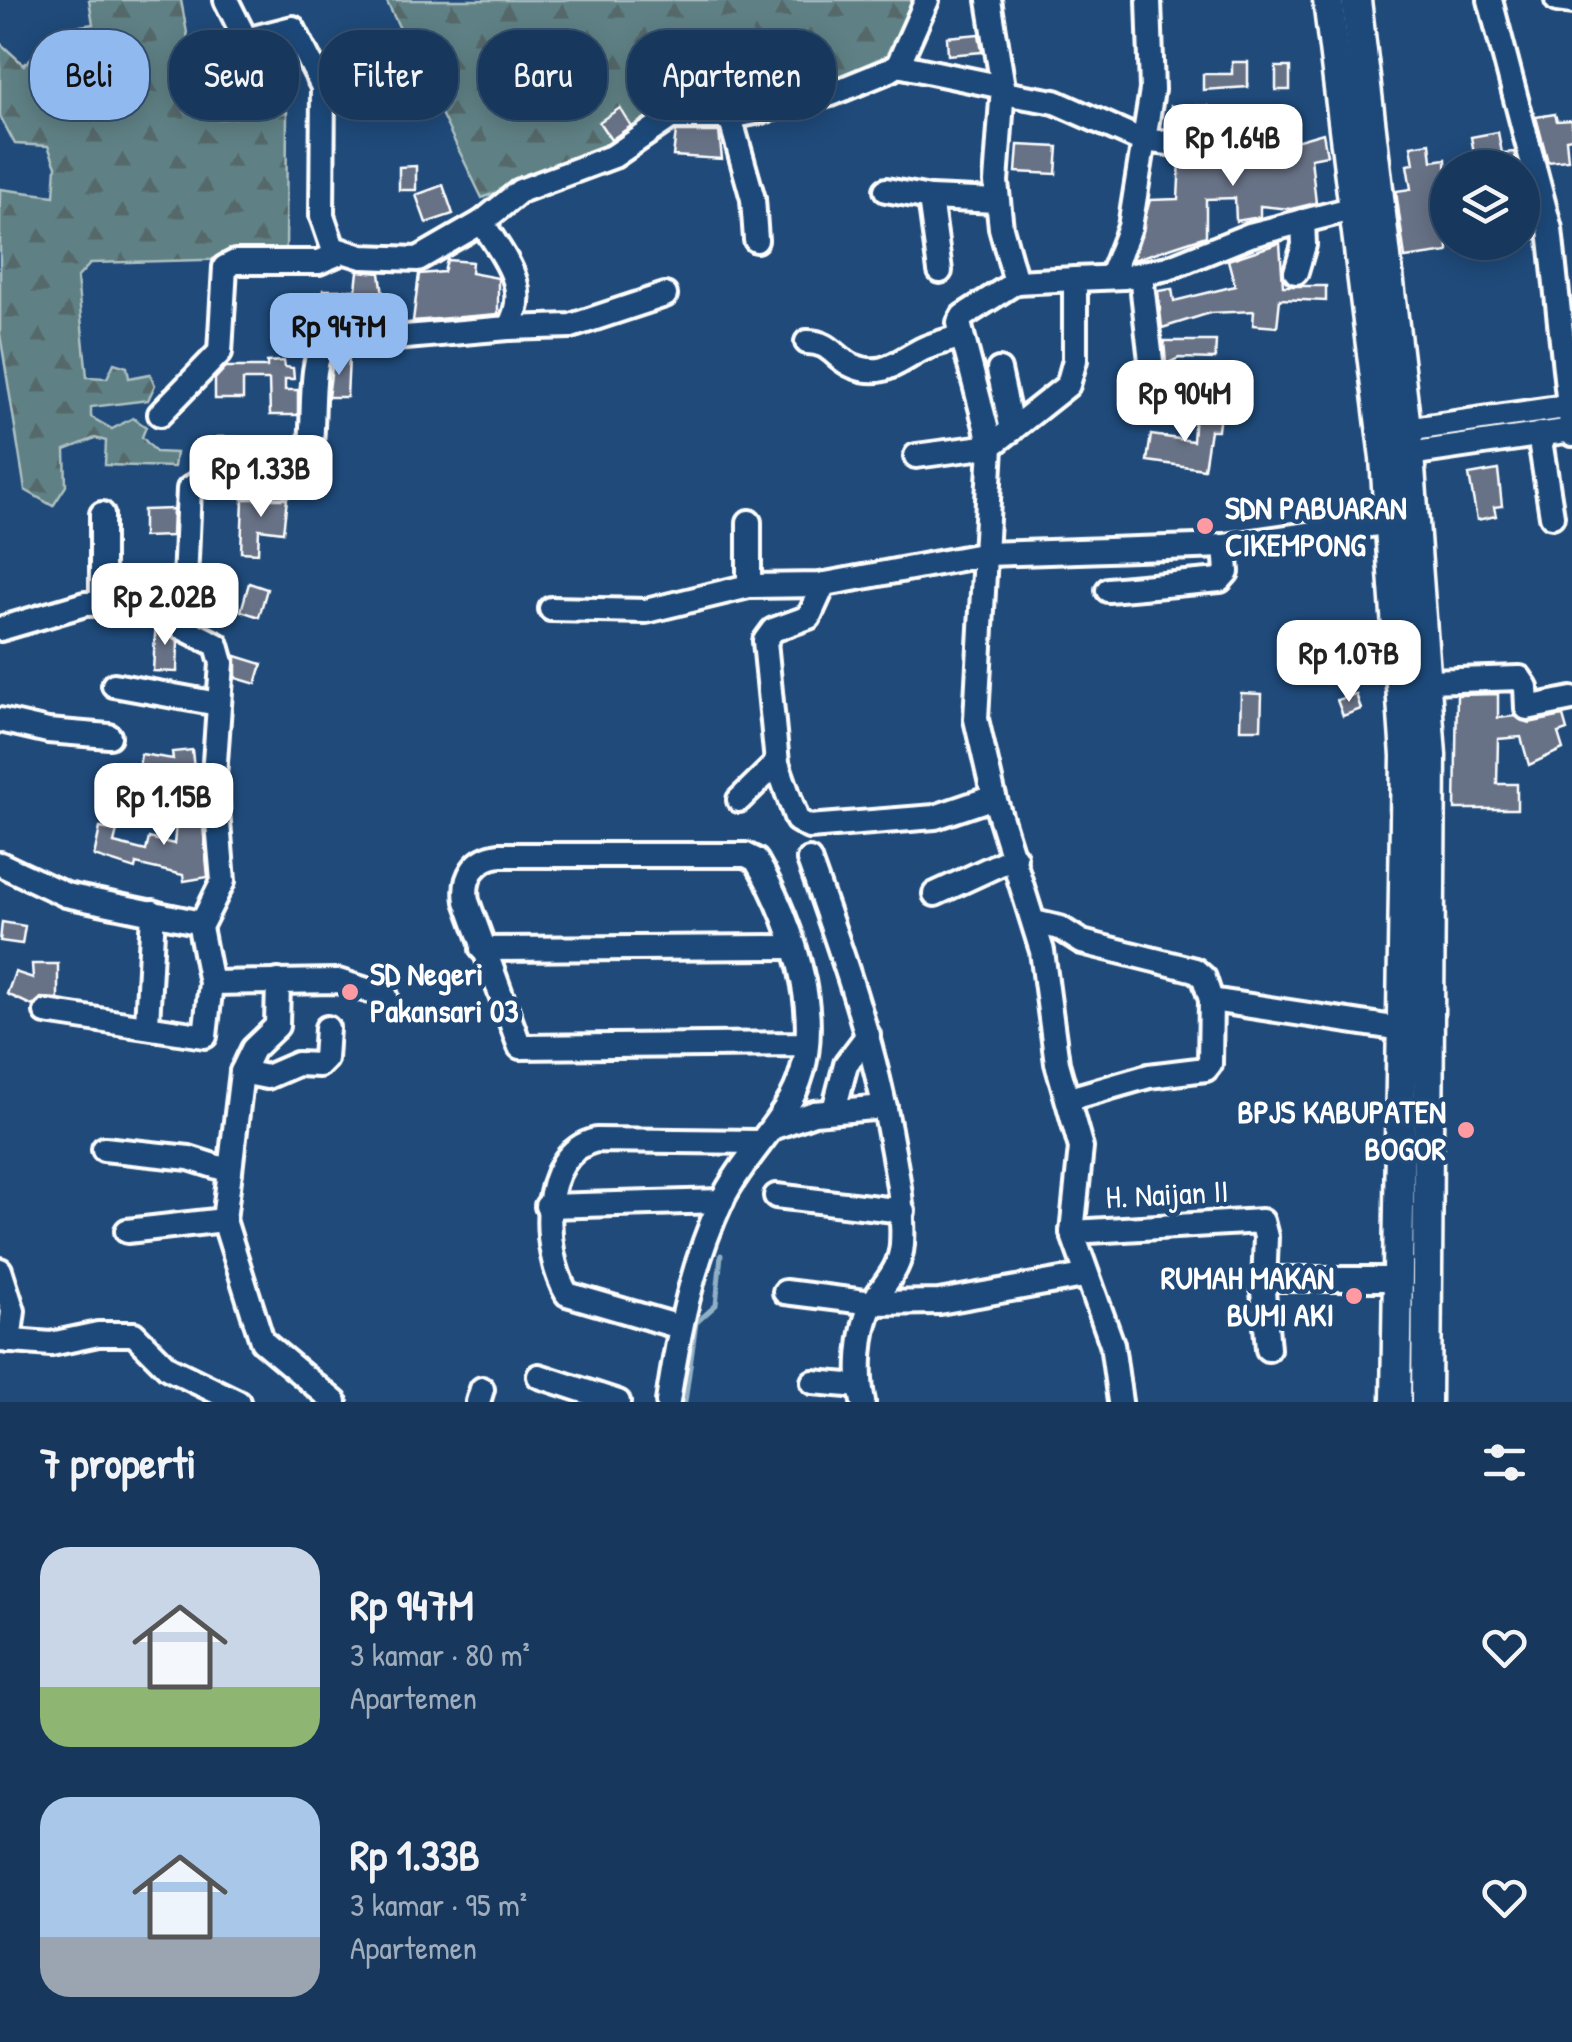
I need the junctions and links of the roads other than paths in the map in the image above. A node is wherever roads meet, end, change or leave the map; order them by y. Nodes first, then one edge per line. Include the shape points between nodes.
1 (226, 0) edge
2 (928, 0) edge
3 (989, 0) edge
4 (1150, 0) edge
5 (1328, 0) edge
6 (1356, 0) edge
7 (1490, 0) edge
8 (1556, 0) edge
9 (1572, 2) edge
10 (898, 65) junction
11 (1003, 90) junction
12 (836, 91) edge
13 (666, 120) edge
14 (731, 120) edge
15 (1141, 140) junction
16 (1216, 148) dead end
17 (886, 190) dead end
18 (930, 198) junction
19 (997, 201) junction
20 (1355, 208) junction
21 (491, 213) junction
22 (1303, 221) junction
23 (756, 240) dead end
24 (340, 252) junction
25 (940, 271) dead end
26 (1296, 272) dead end
27 (1141, 275) junction
28 (1111, 276) junction
29 (1075, 279) junction
30 (1016, 282) junction
31 (665, 295) dead end
32 (508, 328) junction
33 (962, 336) junction
34 (807, 342) dead end
35 (1000, 370) dead end
36 (1157, 412) dead end
37 (160, 414) dead end
38 (1571, 421) edge
39 (1012, 430) junction
40 (1539, 434) junction
41 (1395, 444) junction
42 (991, 446) junction
43 (916, 456) dead end
44 (102, 514) dead end
45 (1552, 516) dead end
46 (749, 522) dead end
47 (1391, 522) junction
48 (1225, 546) junction
49 (988, 554) junction
50 (824, 584) junction
51 (749, 586) junction
52 (1108, 590) dead end
53 (186, 602) junction
54 (102, 604) junction
55 (551, 608) dead end
56 (0, 629) edge
57 (1427, 680) junction
58 (114, 685) dead end
59 (1572, 699) edge
60 (218, 704) junction
61 (0, 720) edge
62 (109, 736) dead end
63 (777, 762) junction
64 (994, 797) junction
65 (739, 800) dead end
66 (1015, 857) junction
67 (809, 860) dead end
68 (0, 864) edge
69 (934, 894) dead end
70 (153, 912) junction
71 (1034, 922) junction
72 (201, 923) junction
73 (792, 947) junction
74 (482, 949) junction
75 (278, 981) junction
76 (211, 983) junction
77 (386, 996) dead end
78 (1210, 1000) junction
79 (46, 1012) dead end
80 (147, 1024) junction
81 (327, 1028) dead end
82 (1401, 1029) junction
83 (868, 1035) junction
84 (806, 1044) junction
85 (242, 1072) junction
86 (1069, 1099) junction
87 (885, 1107) junction
88 (824, 1112) junction
89 (761, 1136) junction
90 (104, 1149) dead end
91 (230, 1171) junction
92 (776, 1196) dead end
93 (722, 1201) junction
94 (547, 1206) junction
95 (903, 1210) junction
96 (224, 1220) junction
97 (127, 1232) dead end
98 (1072, 1232) junction
99 (0, 1270) edge
100 (1084, 1276) junction
101 (1396, 1279) junction
102 (1264, 1284) junction
103 (785, 1292) dead end
104 (873, 1303) junction
105 (680, 1327) junction
106 (5, 1341) edge
107 (1268, 1349) dead end
108 (1396, 1360) junction
109 (1426, 1360) junction
110 (539, 1376) dead end
111 (813, 1382) dead end
112 (861, 1394) edge
113 (238, 1402) edge
114 (335, 1402) edge
115 (618, 1402) edge
116 (668, 1402) edge
117 (1120, 1402) edge
118 (1396, 1402) edge
119 (1426, 1402) edge

1 - 24 street via 246,40 292,28 321,78 322,216
2 - 10 street
3 - 11 street
4 - 15 street via 1152,90
5 - 20 main road
6 - 41 main road
7 - 38 street via 1550,228
8 - 9 street
10 - 11 street
10 - 12 street
11 - 15 street via 1056,102
11 - 19 street
13 - 21 street via 614,156
14 - 23 street via 753,199
15 - 16 street
15 - 28 street via 1130,226
17 - 18 street
18 - 19 street
18 - 25 street
19 - 30 street
20 - 22 street
20 - 41 main road
21 - 24 street via 418,259
21 - 32 street via 520,290
22 - 26 street
22 - 27 street
24 - 37 street via 319,262 225,266 220,352
27 - 28 street
27 - 36 street
28 - 29 street
29 - 30 street
29 - 39 street via 1073,375 1060,394
30 - 33 street via 963,316
31 - 32 street via 578,324
32 - 53 street via 320,347 305,472 282,485 199,482 190,489
33 - 34 street via 875,371 847,363 833,347
33 - 42 street
35 - 39 street
38 - 40 street
38 - 41 street
39 - 42 street
40 - 41 street
40 - 45 street
41 - 47 main road
41 - 57 main road
42 - 43 street
42 - 49 street
44 - 54 street
46 - 51 street
47 - 48 street
47 - 82 main road via 1406,756
48 - 49 street
48 - 52 street via 1227,572 1220,580
49 - 50 street
49 - 64 street via 976,719
50 - 51 street
50 - 63 street via 805,621 772,630 764,640
51 - 55 street via 646,611
53 - 54 street
53 - 60 street via 184,630 221,651
54 - 56 street via 63,608
57 - 59 street via 1520,678 1527,708
57 - 109 main road
58 - 60 street
60 - 72 street via 214,776 223,881
61 - 62 street
63 - 64 street via 797,820 809,827 916,820
63 - 65 street
64 - 66 street
66 - 69 street
66 - 71 street
67 - 83 street
68 - 70 street via 66,895
70 - 72 street
70 - 80 street
71 - 78 street via 1082,942 1195,970
71 - 86 street via 1050,992 1056,1064
72 - 76 street
73 - 74 street
73 - 74 street via 752,857 500,855 476,864 465,885
73 - 84 street via 808,1003
74 - 84 street via 520,1046
75 - 76 street
75 - 77 street via 338,981
75 - 85 street via 277,1026 253,1049
76 - 80 street via 205,1036
78 - 82 street
78 - 86 street via 1206,1068
79 - 80 street
81 - 85 street via 320,1065 297,1064 266,1076
82 - 101 main road
83 - 87 street
83 - 88 street
84 - 89 street via 797,1086
85 - 91 street
86 - 98 street via 1081,1148
87 - 88 street
87 - 95 street
88 - 89 street
89 - 93 street
89 - 94 street via 585,1143 560,1167
90 - 91 street via 189,1158
91 - 96 street
92 - 95 street
93 - 94 street
93 - 105 street
94 - 105 street via 568,1294
95 - 104 street via 897,1268
96 - 97 street
96 - 114 street via 262,1341
98 - 100 street
98 - 102 street, H. Naijan II via 1262,1221
99 - 106 street via 12,1311
100 - 104 street via 939,1302
100 - 117 street via 1112,1344
101 - 102 street via 1276,1276
101 - 108 main road
102 - 107 street
103 - 104 street
104 - 112 street
105 - 116 street
106 - 113 street via 52,1344 134,1334 168,1368
108 - 109 main road
108 - 118 main road
109 - 119 main road
110 - 115 street
111 - 112 street

